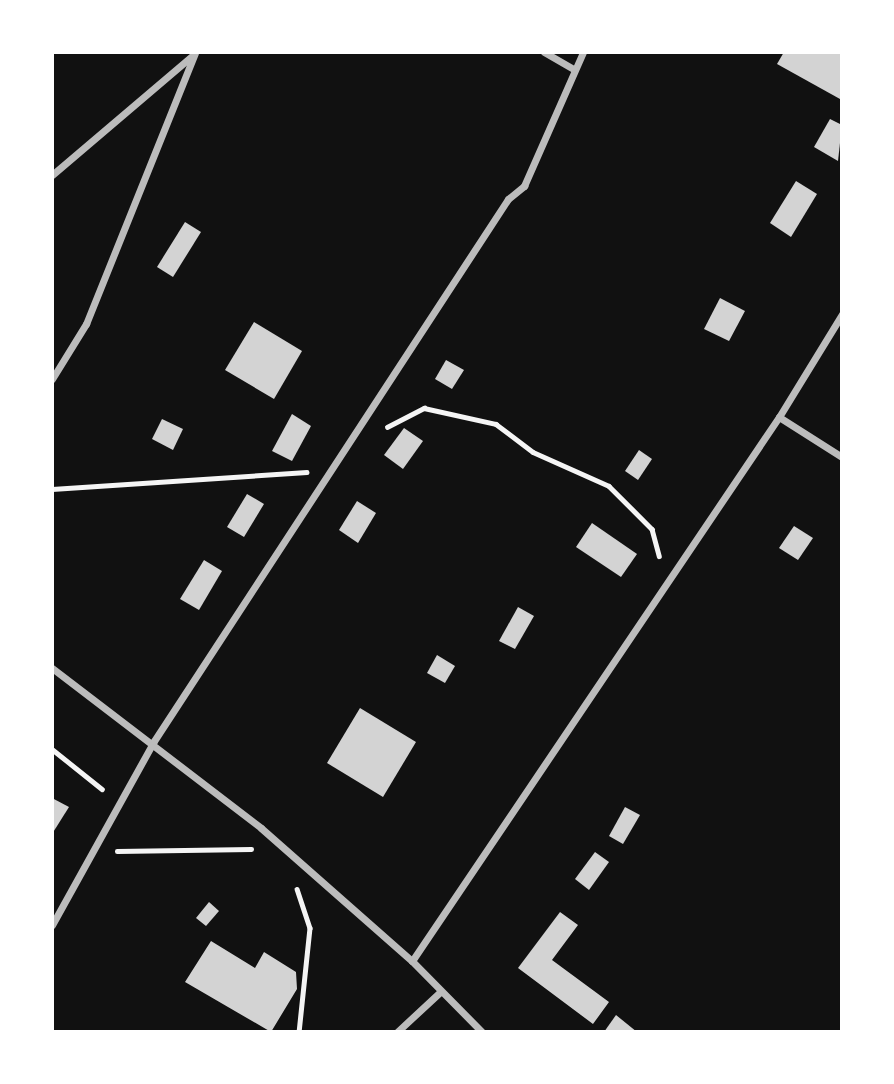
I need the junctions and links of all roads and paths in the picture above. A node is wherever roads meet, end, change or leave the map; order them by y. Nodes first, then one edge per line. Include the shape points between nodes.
1 (544, 52) edge
2 (583, 52) edge
3 (195, 53) edge
4 (573, 69) junction
5 (52, 174) edge
6 (842, 314) edge
7 (52, 379) edge
8 (779, 417) junction
9 (383, 430) dead end
10 (842, 457) edge
11 (334, 470) junction
12 (52, 489) edge
13 (666, 583) junction
14 (52, 668) edge
15 (153, 741) junction
16 (52, 749) edge
17 (120, 803) junction
18 (284, 849) junction
19 (92, 854) junction
20 (52, 925) edge
21 (412, 961) junction
22 (440, 992) junction
23 (299, 1031) edge
24 (397, 1031) edge
25 (482, 1031) edge

1 - 4 street
2 - 4 street
3 - 5 street
3 - 7 street via 86,324
4 - 11 street via 524,186 509,199
6 - 8 street
8 - 10 street
8 - 13 street
9 - 13 path via 424,408 496,424 533,452 609,486 652,529
11 - 12 path
11 - 15 street
13 - 21 street
14 - 15 street
15 - 17 street
15 - 18 street
16 - 17 path
17 - 19 street
18 - 19 path via 148,846
18 - 21 street
18 - 23 path via 310,928
19 - 20 street
21 - 22 street
22 - 24 street
22 - 25 street

